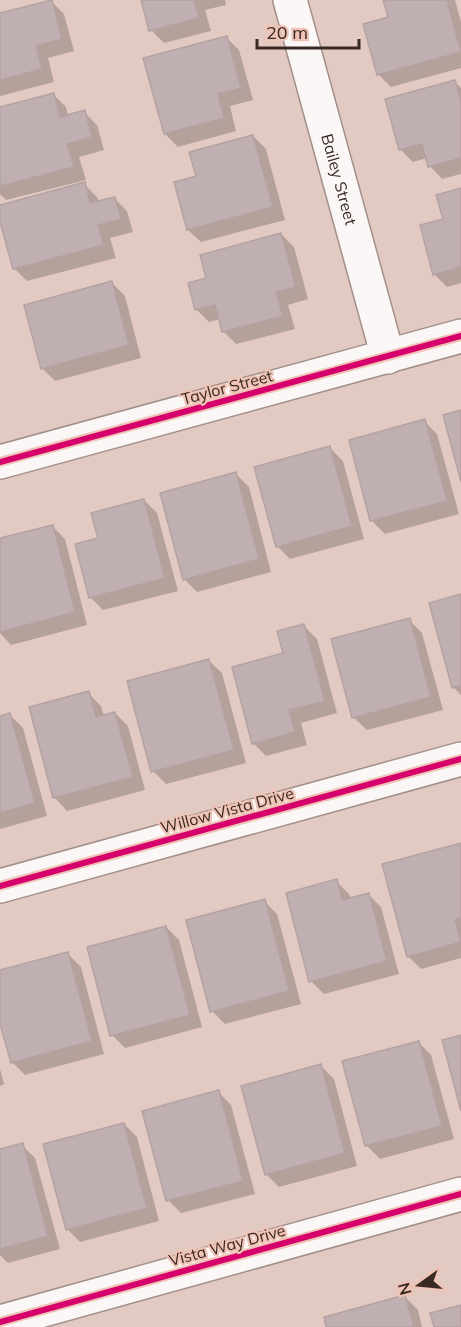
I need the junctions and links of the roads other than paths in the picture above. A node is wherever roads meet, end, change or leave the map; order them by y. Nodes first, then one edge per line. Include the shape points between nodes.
1 (290, 0) edge
2 (461, 336) edge
3 (388, 357) junction
4 (0, 462) edge
5 (461, 759) edge
6 (0, 886) edge
7 (461, 1194) edge
8 (0, 1322) edge

1 - 3 street, Bailey Street
2 - 3 street, Taylor Street
3 - 4 street, Taylor Street
5 - 6 street, Willow Vista Drive
7 - 8 street, Vista Way Drive

